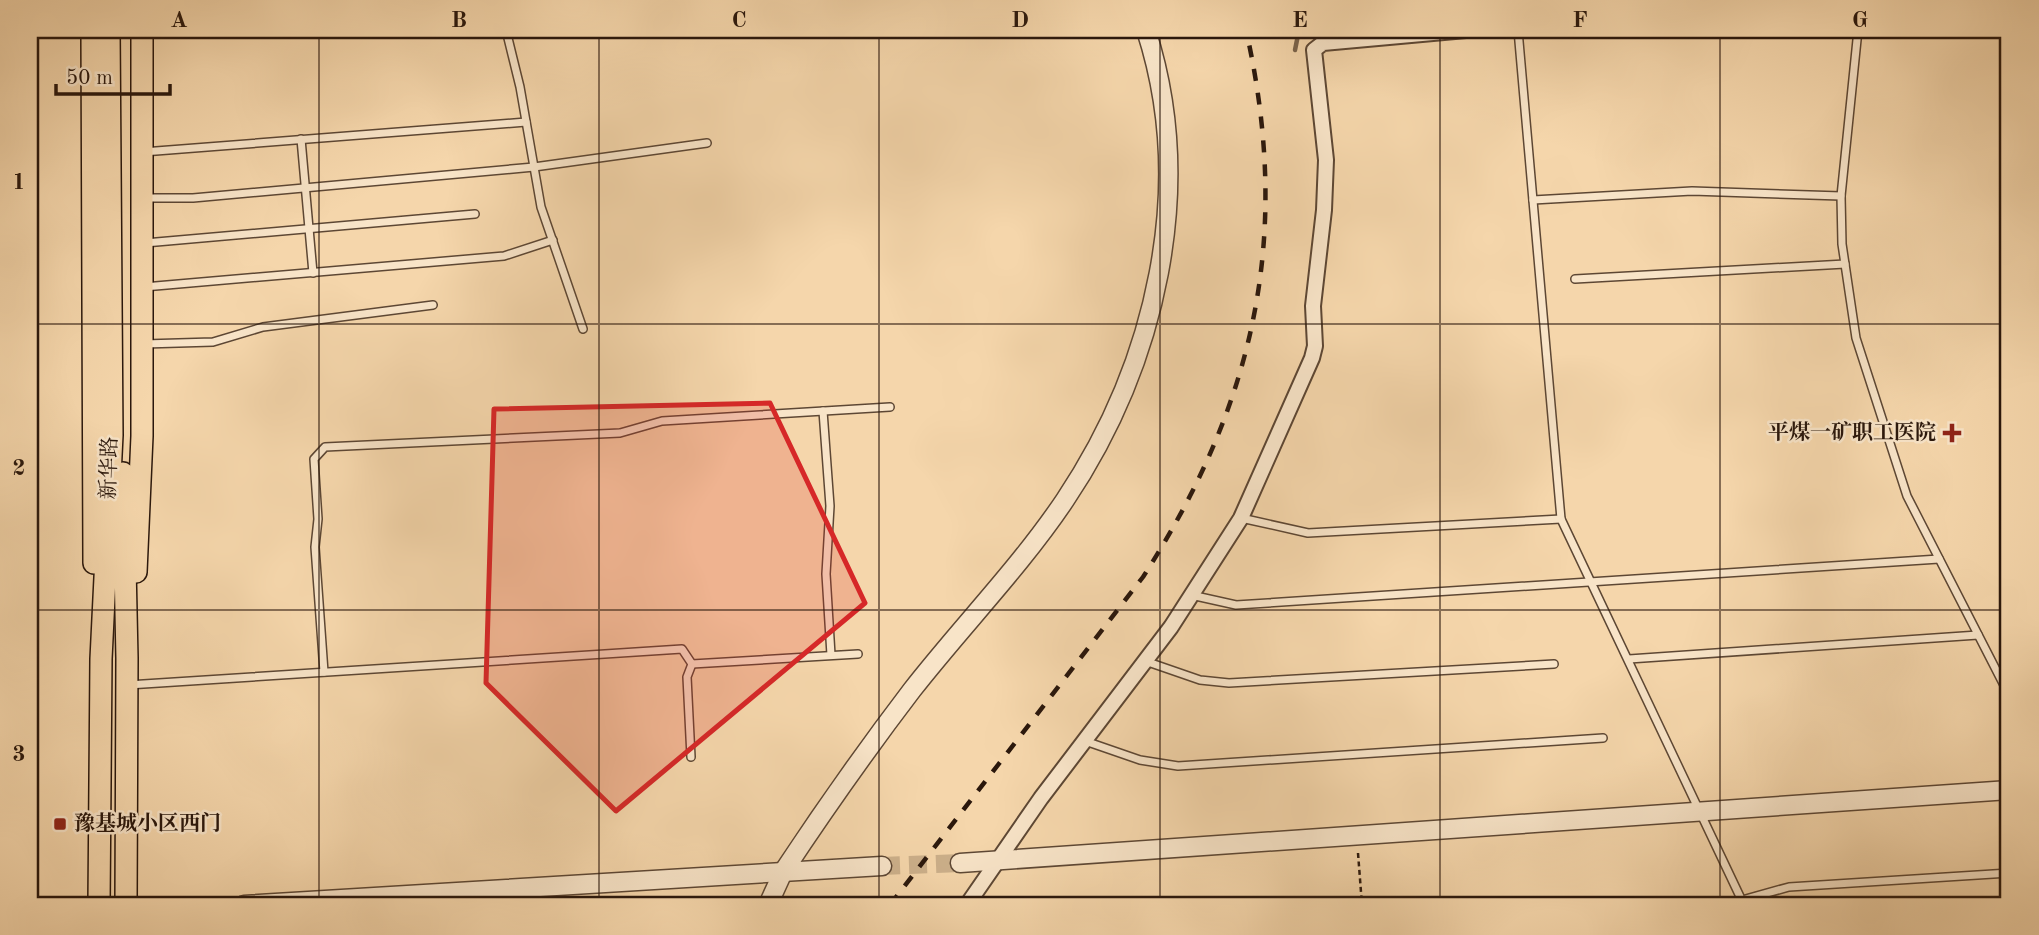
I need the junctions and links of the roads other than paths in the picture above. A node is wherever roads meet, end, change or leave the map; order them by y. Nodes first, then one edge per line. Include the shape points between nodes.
1 (92, 30) edge
2 (109, 30) edge
3 (119, 30) edge
4 (142, 30) edge
5 (506, 30) edge
6 (1146, 30) edge
7 (1466, 30) edge
8 (1518, 30) edge
9 (1858, 30) edge
10 (1993, 30) edge
11 (2009, 36) edge
12 (526, 122) junction
13 (301, 139) junction
14 (707, 143) dead end
15 (142, 152) junction
16 (534, 167) junction
17 (305, 188) junction
18 (1841, 196) junction
19 (142, 198) junction
20 (1533, 200) junction
21 (475, 214) dead end
22 (309, 229) junction
23 (553, 240) junction
24 (142, 243) junction
25 (1845, 264) junction
26 (313, 273) junction
27 (1575, 279) dead end
28 (142, 288) junction
29 (433, 305) dead end
30 (583, 329) dead end
31 (142, 344) junction
32 (890, 407) dead end
33 (823, 411) junction
34 (117, 435) junction
35 (1241, 518) junction
36 (1561, 519) junction
37 (1939, 559) junction
38 (1592, 582) junction
39 (1191, 595) junction
40 (1979, 635) junction
41 (858, 654) dead end
42 (831, 655) junction
43 (127, 658) junction
44 (101, 659) junction
45 (1629, 659) junction
46 (1145, 661) junction
47 (692, 664) junction
48 (1554, 664) dead end
49 (324, 672) junction
50 (127, 685) junction
51 (2009, 695) edge
52 (1603, 738) dead end
53 (1085, 741) junction
54 (691, 757) dead end
55 (2009, 790) edge
56 (1701, 810) junction
57 (998, 860) junction
58 (960, 863) tunnel mouth
59 (882, 866) tunnel mouth
60 (783, 872) junction
61 (2009, 873) edge
62 (1743, 903) edge
63 (99, 905) edge
64 (126, 905) edge
65 (244, 905) edge
66 (768, 905) edge
67 (967, 905) edge

1 - 44 main road via 92,536
2 - 34 main road, 新华路
3 - 34 main road, 新华路
4 - 15 main road
5 - 12 lane
6 - 60 street via 1165,115 1167,222 1142,344 1115,412 1065,501 911,691
7 - 35 street via 1322,43 1314,50 1326,160 1313,306 1315,346
8 - 20 lane
9 - 18 lane
10 - 11 lane
12 - 13 lane
12 - 16 lane
13 - 15 lane
13 - 17 lane
14 - 16 lane
15 - 19 main road
16 - 17 lane
16 - 23 lane
17 - 19 lane
17 - 22 lane
18 - 20 lane via 1692,191
18 - 25 lane
19 - 24 main road
20 - 36 lane
21 - 22 lane
22 - 24 lane
22 - 26 lane
23 - 26 lane via 504,256
23 - 30 lane
24 - 28 main road
25 - 27 lane
25 - 37 lane via 1856,338 1875,401 1907,496
26 - 28 lane
28 - 31 main road
29 - 31 lane via 263,327 213,342
31 - 43 main road via 140,533
32 - 33 lane
33 - 42 lane via 830,506 826,574
33 - 49 lane via 662,421 620,433 325,447 314,459
34 - 43 main road, 新华路
34 - 44 main road, 新华路
35 - 36 lane via 1308,533
35 - 39 street
36 - 38 lane
37 - 38 lane
37 - 40 lane
38 - 39 lane via 1236,605
38 - 45 lane
39 - 46 street
40 - 45 lane
40 - 51 lane
41 - 42 lane
42 - 47 lane
43 - 50 main road, 新华路
44 - 63 main road, 新华路
45 - 56 lane
46 - 48 lane via 1200,680 1229,683
46 - 53 street
47 - 49 lane via 682,649
47 - 54 lane via 687,677
49 - 50 lane
50 - 64 main road, 新华路
52 - 53 lane via 1178,765 1140,760
53 - 57 street
55 - 56 street
56 - 57 street
56 - 62 lane
57 - 58 street
57 - 67 street
59 - 60 street
60 - 65 street
60 - 66 street
61 - 62 lane via 1789,887

